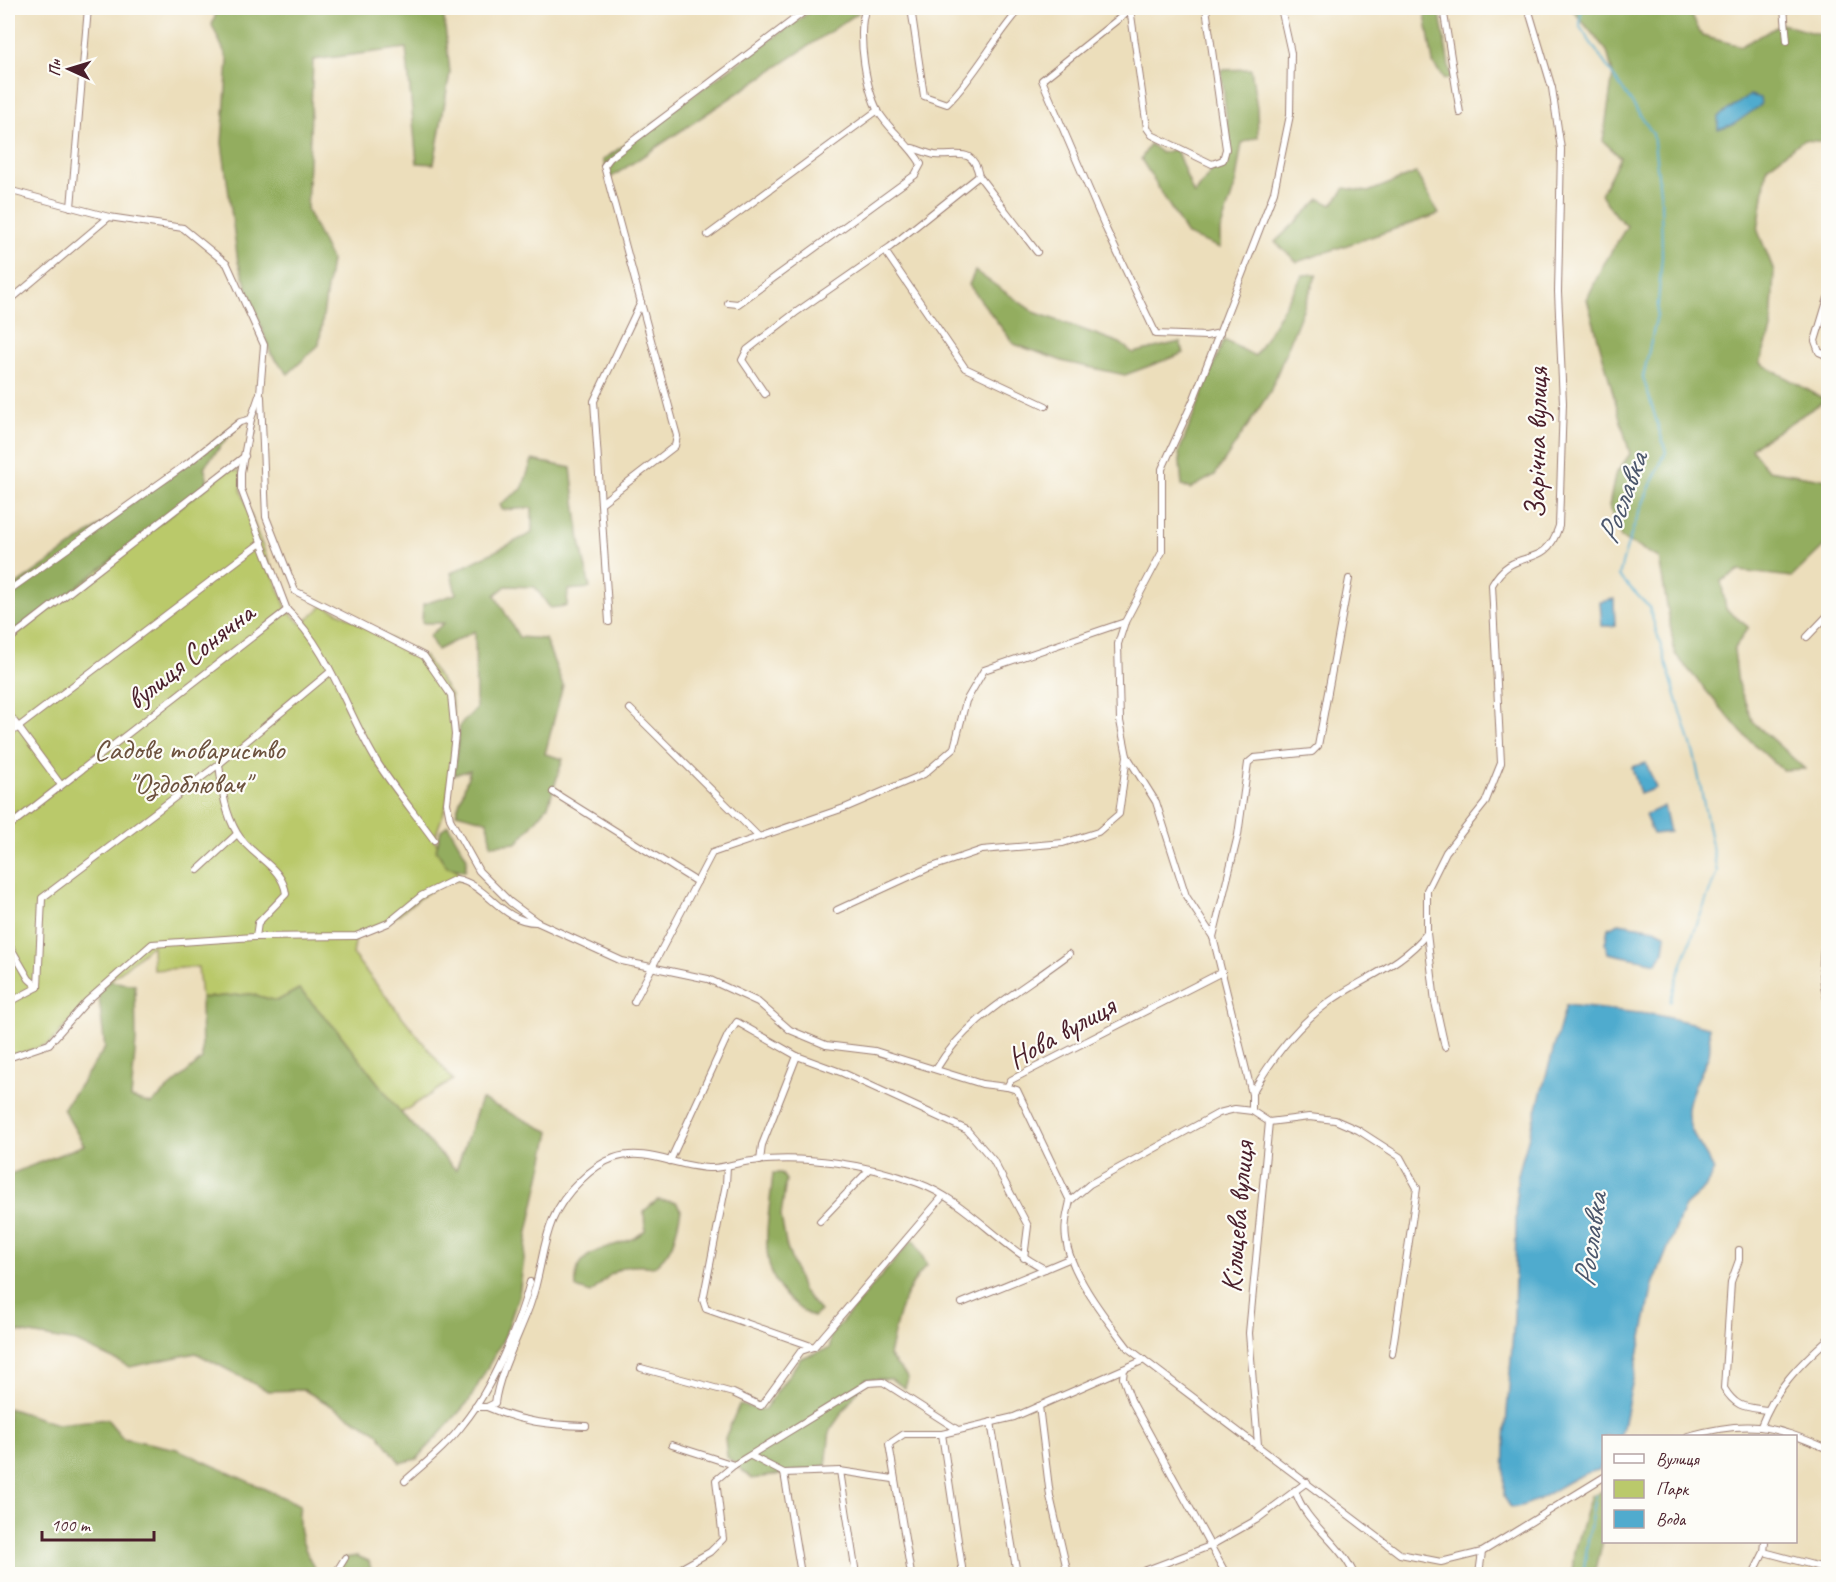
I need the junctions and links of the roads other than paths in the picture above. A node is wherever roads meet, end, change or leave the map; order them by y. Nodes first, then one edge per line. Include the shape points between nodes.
1 (88, 8) edge
2 (809, 8) edge
3 (866, 8) edge
4 (911, 8) edge
5 (1021, 8) edge
6 (1130, 8) edge
7 (1206, 8) edge
8 (1281, 8) edge
9 (1443, 8) edge
10 (1528, 8) edge
11 (1784, 8) edge
12 (1787, 40) dead end
13 (878, 110) junction
14 (1460, 113) dead end
15 (912, 148) junction
16 (979, 176) junction
17 (8, 190) edge
18 (71, 207) junction
19 (109, 217) junction
20 (708, 235) dead end
21 (885, 251) junction
22 (1037, 252) dead end
23 (1828, 298) edge
24 (8, 302) edge
25 (641, 302) junction
26 (728, 303) dead end
27 (1220, 333) junction
28 (1828, 356) edge
29 (260, 393) junction
30 (765, 394) dead end
31 (1046, 406) dead end
32 (251, 419) junction
33 (246, 456) junction
34 (601, 503) junction
35 (262, 542) junction
36 (1348, 579) dead end
37 (8, 591) edge
38 (287, 610) junction
39 (1828, 615) edge
40 (609, 622) dead end
41 (1125, 622) junction
42 (1807, 637) dead end
43 (8, 640) edge
44 (330, 672) junction
45 (630, 709) dead end
46 (8, 713) edge
47 (18, 727) junction
48 (8, 735) edge
49 (1127, 756) junction
50 (219, 764) junction
51 (62, 784) junction
52 (553, 792) dead end
53 (8, 827) edge
54 (237, 834) junction
55 (759, 837) junction
56 (434, 840) dead end
57 (198, 870) dead end
58 (697, 882) junction
59 (837, 910) dead end
60 (537, 922) junction
61 (1828, 930) edge
62 (1427, 933) junction
63 (256, 937) junction
64 (1213, 937) junction
65 (8, 943) edge
66 (1069, 954) dead end
67 (652, 968) junction
68 (1222, 972) junction
69 (38, 987) junction
70 (634, 1002) dead end
71 (8, 1003) edge
72 (1828, 1003) edge
73 (1445, 1047) dead end
74 (797, 1056) junction
75 (8, 1058) edge
76 (937, 1068) junction
77 (1007, 1087) junction
78 (1252, 1094) junction
79 (1252, 1111) junction
80 (1269, 1122) junction
81 (669, 1161) junction
82 (760, 1161) junction
83 (727, 1166) junction
84 (870, 1170) junction
85 (943, 1196) junction
86 (1070, 1201) junction
87 (820, 1221) dead end
88 (1739, 1250) dead end
89 (1024, 1258) junction
90 (1071, 1258) junction
91 (1045, 1269) junction
92 (530, 1282) dead end
93 (962, 1303) dead end
94 (1828, 1339) edge
95 (814, 1347) junction
96 (1392, 1354) dead end
97 (1144, 1360) junction
98 (641, 1368) dead end
99 (1124, 1369) junction
100 (1039, 1406) junction
101 (475, 1407) junction
102 (487, 1407) junction
103 (1767, 1410) junction
104 (991, 1422) junction
105 (586, 1426) dead end
106 (1761, 1426) junction
107 (1777, 1428) junction
108 (958, 1430) junction
109 (942, 1434) junction
110 (1695, 1435) edge
111 (1775, 1435) edge
112 (1794, 1435) edge
113 (1797, 1436) edge
114 (1258, 1444) junction
115 (672, 1445) dead end
116 (1828, 1449) edge
117 (751, 1456) junction
118 (734, 1466) junction
119 (840, 1471) junction
120 (784, 1473) junction
121 (1602, 1478) edge
122 (893, 1479) junction
123 (405, 1481) dead end
124 (1307, 1482) junction
125 (1295, 1490) junction
126 (1765, 1543) edge
127 (1210, 1546) junction
128 (1482, 1552) junction
129 (1764, 1552) junction
130 (345, 1558) dead end
131 (1828, 1569) edge
132 (335, 1575) edge
133 (670, 1575) edge
134 (801, 1575) edge
135 (856, 1575) edge
136 (911, 1575) edge
137 (963, 1575) edge
138 (1017, 1575) edge
139 (1068, 1575) edge
140 (1136, 1575) edge
141 (1226, 1575) edge
142 (1354, 1575) edge
143 (1479, 1575) edge
144 (1753, 1575) edge

1 - 18 street
2 - 25 street via 604,166
3 - 13 street via 861,31
4 - 5 street via 924,96 947,104 968,83 1003,28
6 - 7 street via 1147,128 1152,135 1212,164 1223,160 1226,149
6 - 27 street via 1042,80 1156,334
8 - 27 street via 1291,53 1290,115 1274,192
9 - 14 street
10 - 62 street, Зарічна вулиця via 1552,88 1561,149 1558,292 1563,403 1559,526 1544,553 1510,563 1492,585 1501,763 1485,803 1446,852 1427,890
11 - 12 street
13 - 15 street
13 - 20 street
15 - 16 street via 935,155 966,155 976,163
15 - 26 street via 921,164 915,175 738,304
16 - 21 street
16 - 22 street
17 - 18 street
18 - 19 street
19 - 24 street
19 - 29 street via 183,228 227,264 264,345
21 - 30 street via 795,312 747,351 742,360
21 - 31 street via 965,368
23 - 28 street via 1815,341 1819,352
25 - 34 street via 594,401
25 - 34 street via 677,436 675,446
27 - 41 street via 1162,470 1162,552
29 - 32 street
29 - 60 street via 266,517 295,591 424,656 451,695 455,735 447,803 453,827 487,880
32 - 33 street
32 - 37 street via 240,422
33 - 35 street via 241,489
33 - 43 street
34 - 40 street
35 - 38 street
35 - 47 street
36 - 64 street via 1318,746 1312,752 1254,758 1248,763 1238,835
38 - 44 street via 302,624
38 - 51 street, вулиця Сонячна
39 - 42 street
41 - 49 street via 1118,648 1120,721
41 - 55 street via 984,670 966,701 954,748 924,774 847,807
44 - 50 street
44 - 56 street via 378,764
45 - 55 street
46 - 47 street
47 - 48 street
47 - 51 street
49 - 59 street via 1119,813 1098,832 1063,843 982,850 926,869
49 - 64 street via 1156,802 1186,896
50 - 54 street via 224,801
50 - 69 street via 42,898
51 - 53 street, вулиця Сонячна
52 - 58 street
54 - 57 street
54 - 63 street via 285,881 286,894 258,923
55 - 58 street via 712,853
58 - 67 street
60 - 63 street via 501,910 472,885 456,879 421,896 388,923 356,936
60 - 67 street via 622,961
61 - 72 street via 1823,960
62 - 73 street, Зарічна вулиця
62 - 78 street via 1394,963 1329,1002 1291,1036
63 - 75 street via 152,944 87,1001 49,1044
64 - 68 street
65 - 69 street
66 - 76 street via 986,1013
67 - 70 street
67 - 76 street via 712,981 758,1002 790,1030 826,1045 875,1051
68 - 77 street, Нова вулиця via 1011,1080
68 - 78 street
69 - 71 street
74 - 81 street via 737,1022
74 - 82 street via 762,1145
74 - 89 street via 967,1130 993,1160 1028,1226
76 - 77 street via 982,1084
77 - 86 street, Нова вулиця via 1017,1090
78 - 79 street
79 - 80 street
79 - 86 street via 1235,1109 1219,1113 1090,1184
80 - 96 street, Кільцева вулиця via 1309,1117 1335,1120 1358,1130 1400,1157 1417,1188
80 - 114 street, Кільцева вулиця via 1249,1333
81 - 83 street via 712,1168
81 - 102 street via 635,1154 612,1159 566,1195 548,1227 532,1298 498,1384 495,1403
82 - 83 street
82 - 84 street via 799,1159
83 - 95 street via 703,1300 706,1309
84 - 85 street via 918,1183
84 - 87 street
85 - 89 street via 956,1202
85 - 95 street
86 - 90 street via 1065,1236
88 - 103 street via 1731,1282 1724,1388 1732,1402
89 - 91 street
90 - 91 street
90 - 97 street via 1097,1308 1128,1348
91 - 93 street
92 - 101 street via 512,1336
94 - 103 street via 1805,1359 1772,1398
95 - 98 street via 801,1351 761,1406 733,1393
97 - 99 street
97 - 114 street
99 - 100 street
99 - 127 street via 1131,1400
100 - 104 street
100 - 139 street via 1050,1496
101 - 102 street
101 - 123 street via 450,1438
102 - 105 street via 514,1419
103 - 106 street
104 - 108 street
104 - 138 street
106 - 107 street
106 - 110 street via 1720,1428
107 - 111 street
107 - 112 street
108 - 109 street
108 - 117 street via 883,1382 868,1383
109 - 122 street via 904,1434 889,1444
109 - 137 street
113 - 116 street
114 - 124 street
115 - 118 street
117 - 118 street
117 - 120 street
118 - 133 street via 716,1480 723,1539 710,1552
119 - 120 street
119 - 122 street
119 - 135 street
120 - 134 street
121 - 128 street
122 - 136 street
124 - 125 street
124 - 128 street via 1400,1554 1441,1562
125 - 127 street via 1256,1520
125 - 142 street via 1300,1506 1348,1560
126 - 129 street
127 - 140 street
127 - 141 street
128 - 143 street
129 - 131 street
129 - 144 street
130 - 132 street

